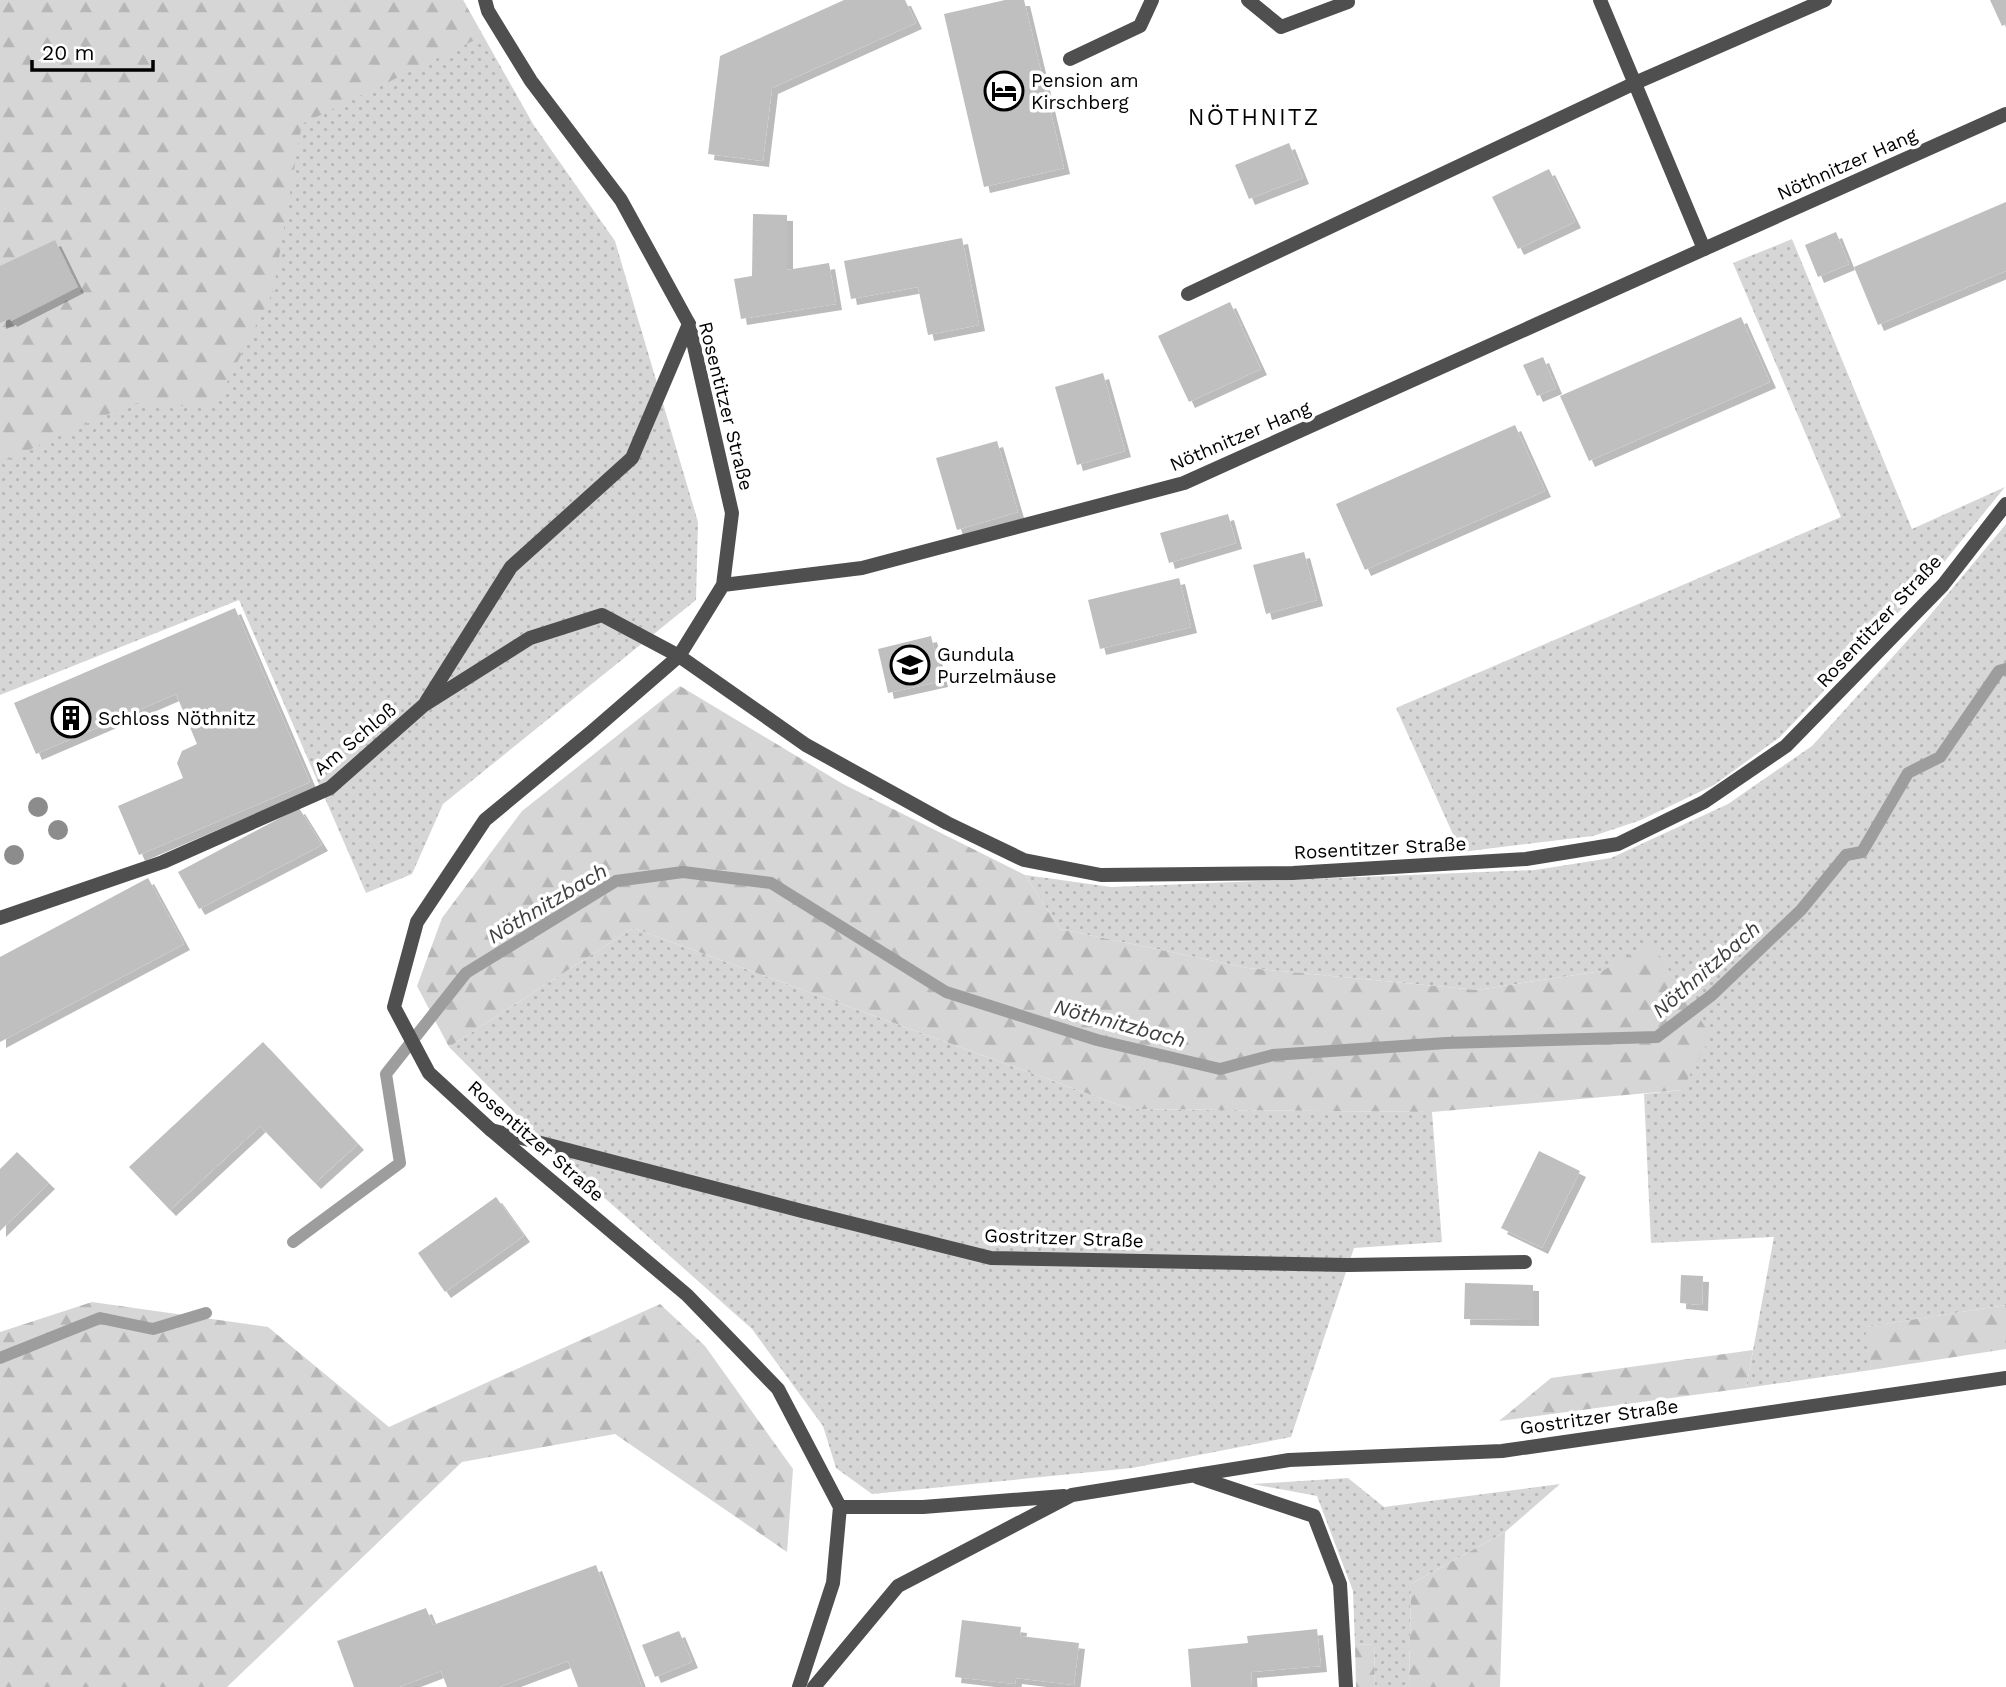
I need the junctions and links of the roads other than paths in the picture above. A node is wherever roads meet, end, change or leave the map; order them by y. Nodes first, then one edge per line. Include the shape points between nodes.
1 (485, 0) edge
2 (1152, 0) edge
3 (1248, 0) edge
4 (1600, 0) edge
5 (1825, 0) edge
6 (1348, 2) edge
7 (1070, 59) dead end
8 (1635, 83) junction
9 (2006, 114) edge
10 (1704, 249) junction
11 (1188, 294) dead end
12 (689, 324) junction
13 (2006, 504) edge
14 (723, 585) junction
15 (679, 656) junction
16 (424, 705) junction
17 (0, 918) edge
18 (491, 1130) junction
19 (1525, 1262) dead end
20 (2006, 1378) edge
21 (1193, 1476) junction
22 (1072, 1495) junction
23 (841, 1507) junction
24 (799, 1687) edge
25 (814, 1687) edge
26 (1346, 1687) edge

1 - 12 street, Rosentitzer Straße via 531,81 621,200
2 - 7 street via 1140,26
3 - 6 street via 1281,27
4 - 8 street
5 - 8 street
8 - 10 street
8 - 11 street
9 - 10 street, Nöthnitzer Hang
10 - 14 street, Nöthnitzer Hang via 1184,483 862,568
12 - 14 street, Rosentitzer Straße via 732,513
12 - 16 street via 632,458 511,568
13 - 15 street, Rosentitzer Straße via 1944,585 1786,746 1704,802 1618,844 1526,859 1293,873 1101,875 1024,860 806,745
14 - 15 street, Rosentitzer Straße
15 - 16 street, Am Schloß via 602,615 530,638
15 - 18 street, Rosentitzer Straße via 485,820 417,922 394,1007 429,1073
16 - 17 street, Am Schloß via 330,788 163,862
18 - 19 street, Gostritzer Straße via 991,1258 1348,1265
18 - 23 street, Rosentitzer Straße via 687,1295 778,1390
20 - 21 street, Gostritzer Straße via 1502,1451 1289,1460
21 - 22 street, Gostritzer Straße
21 - 26 street via 1314,1516 1340,1584
22 - 23 street, Gostritzer Straße via 923,1507
22 - 25 street, Gostritzer Straße via 898,1586
23 - 24 street via 833,1583

